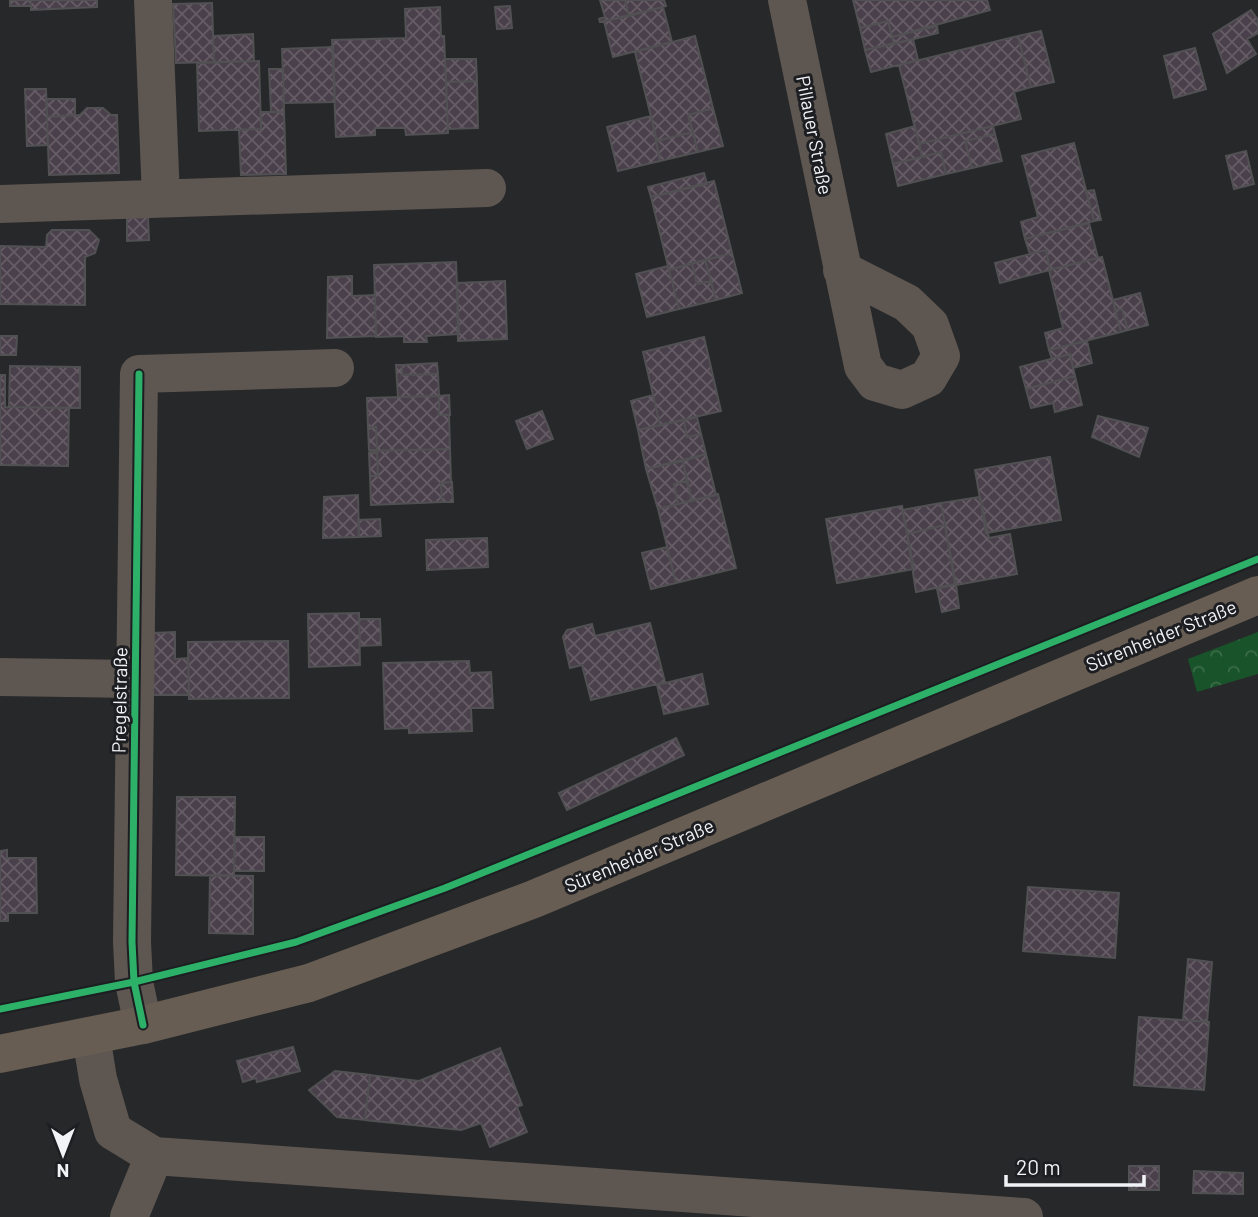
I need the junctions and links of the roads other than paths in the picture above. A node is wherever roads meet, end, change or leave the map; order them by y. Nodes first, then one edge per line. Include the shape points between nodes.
1 (153, 0) edge
2 (788, 0) edge
3 (487, 188) dead end
4 (161, 198) junction
5 (0, 204) edge
6 (842, 270) dead end
7 (335, 368) dead end
8 (1258, 595) edge
9 (0, 677) edge
10 (135, 679) junction
11 (143, 1024) junction
12 (91, 1036) junction
13 (0, 1054) edge
14 (154, 1156) junction
15 (733, 1207) edge
16 (129, 1217) edge
17 (1024, 1217) edge

1 - 4 street
2 - 6 street, Pillauer Straße
3 - 4 street
4 - 5 street
7 - 10 street, Pregelstraße via 139,374
8 - 11 main road, Sürenheider Straße via 534,900 309,983
9 - 10 street
10 - 11 street, Pregelstraße via 132,942
11 - 12 main road, Sürenheider Straße
12 - 13 main road, Sürenheider Straße
12 - 14 street via 113,1131
14 - 15 street
14 - 16 street
15 - 17 street

